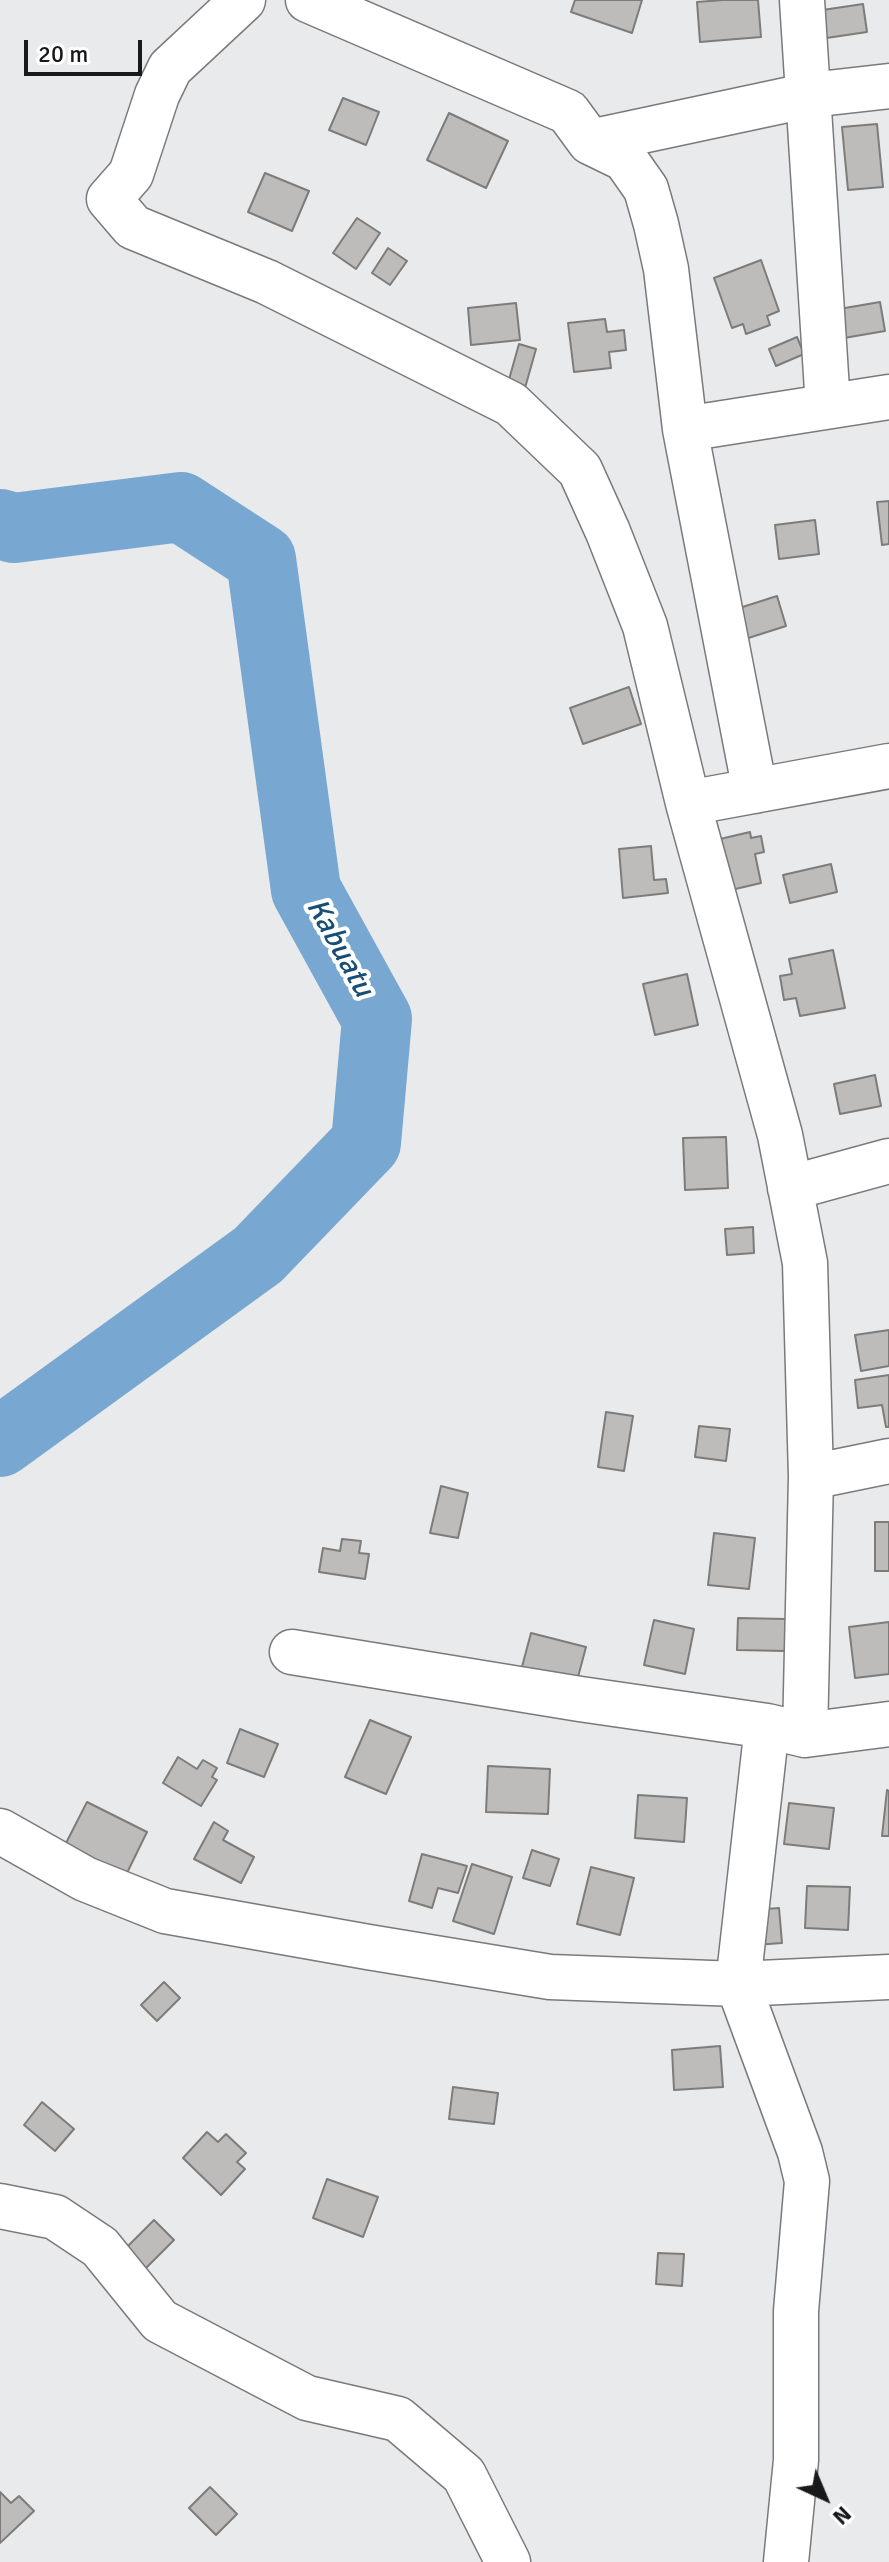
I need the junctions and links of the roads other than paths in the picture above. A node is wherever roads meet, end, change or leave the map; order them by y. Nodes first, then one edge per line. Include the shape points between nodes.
1 (243, 0) edge
2 (308, 0) edge
3 (802, 0) edge
4 (889, 86) edge
5 (810, 95) junction
6 (590, 142) junction
7 (889, 397) edge
8 (828, 406) junction
9 (685, 429) junction
10 (889, 766) edge
11 (755, 791) junction
12 (688, 803) junction
13 (889, 1161) edge
14 (790, 1188) junction
15 (889, 1461) edge
16 (811, 1477) junction
17 (292, 1652) dead end
18 (889, 1724) edge
19 (786, 1730) junction
20 (0, 1831) edge
21 (889, 1977) edge
22 (738, 1984) junction
23 (0, 2206) edge
24 (508, 2562) edge
25 (786, 2562) edge

1 - 12 street via 170,68 131,174 109,199 133,227 267,282 511,404 580,470 645,626
2 - 6 street via 568,112
3 - 5 street
4 - 5 street
5 - 6 street
5 - 8 street
6 - 9 street via 625,159 646,189 666,269
7 - 8 street
8 - 9 street
9 - 11 street
10 - 11 street
11 - 12 street
12 - 14 street
13 - 14 street
14 - 16 street via 805,1263
15 - 16 street
16 - 19 street
17 - 19 street
18 - 19 street
19 - 22 street
20 - 22 street via 85,1879 165,1911 550,1977
21 - 22 street
22 - 25 street via 807,2181 796,2311 796,2460
23 - 24 street via 55,2217 100,2247 160,2321 307,2398 398,2419 464,2475

